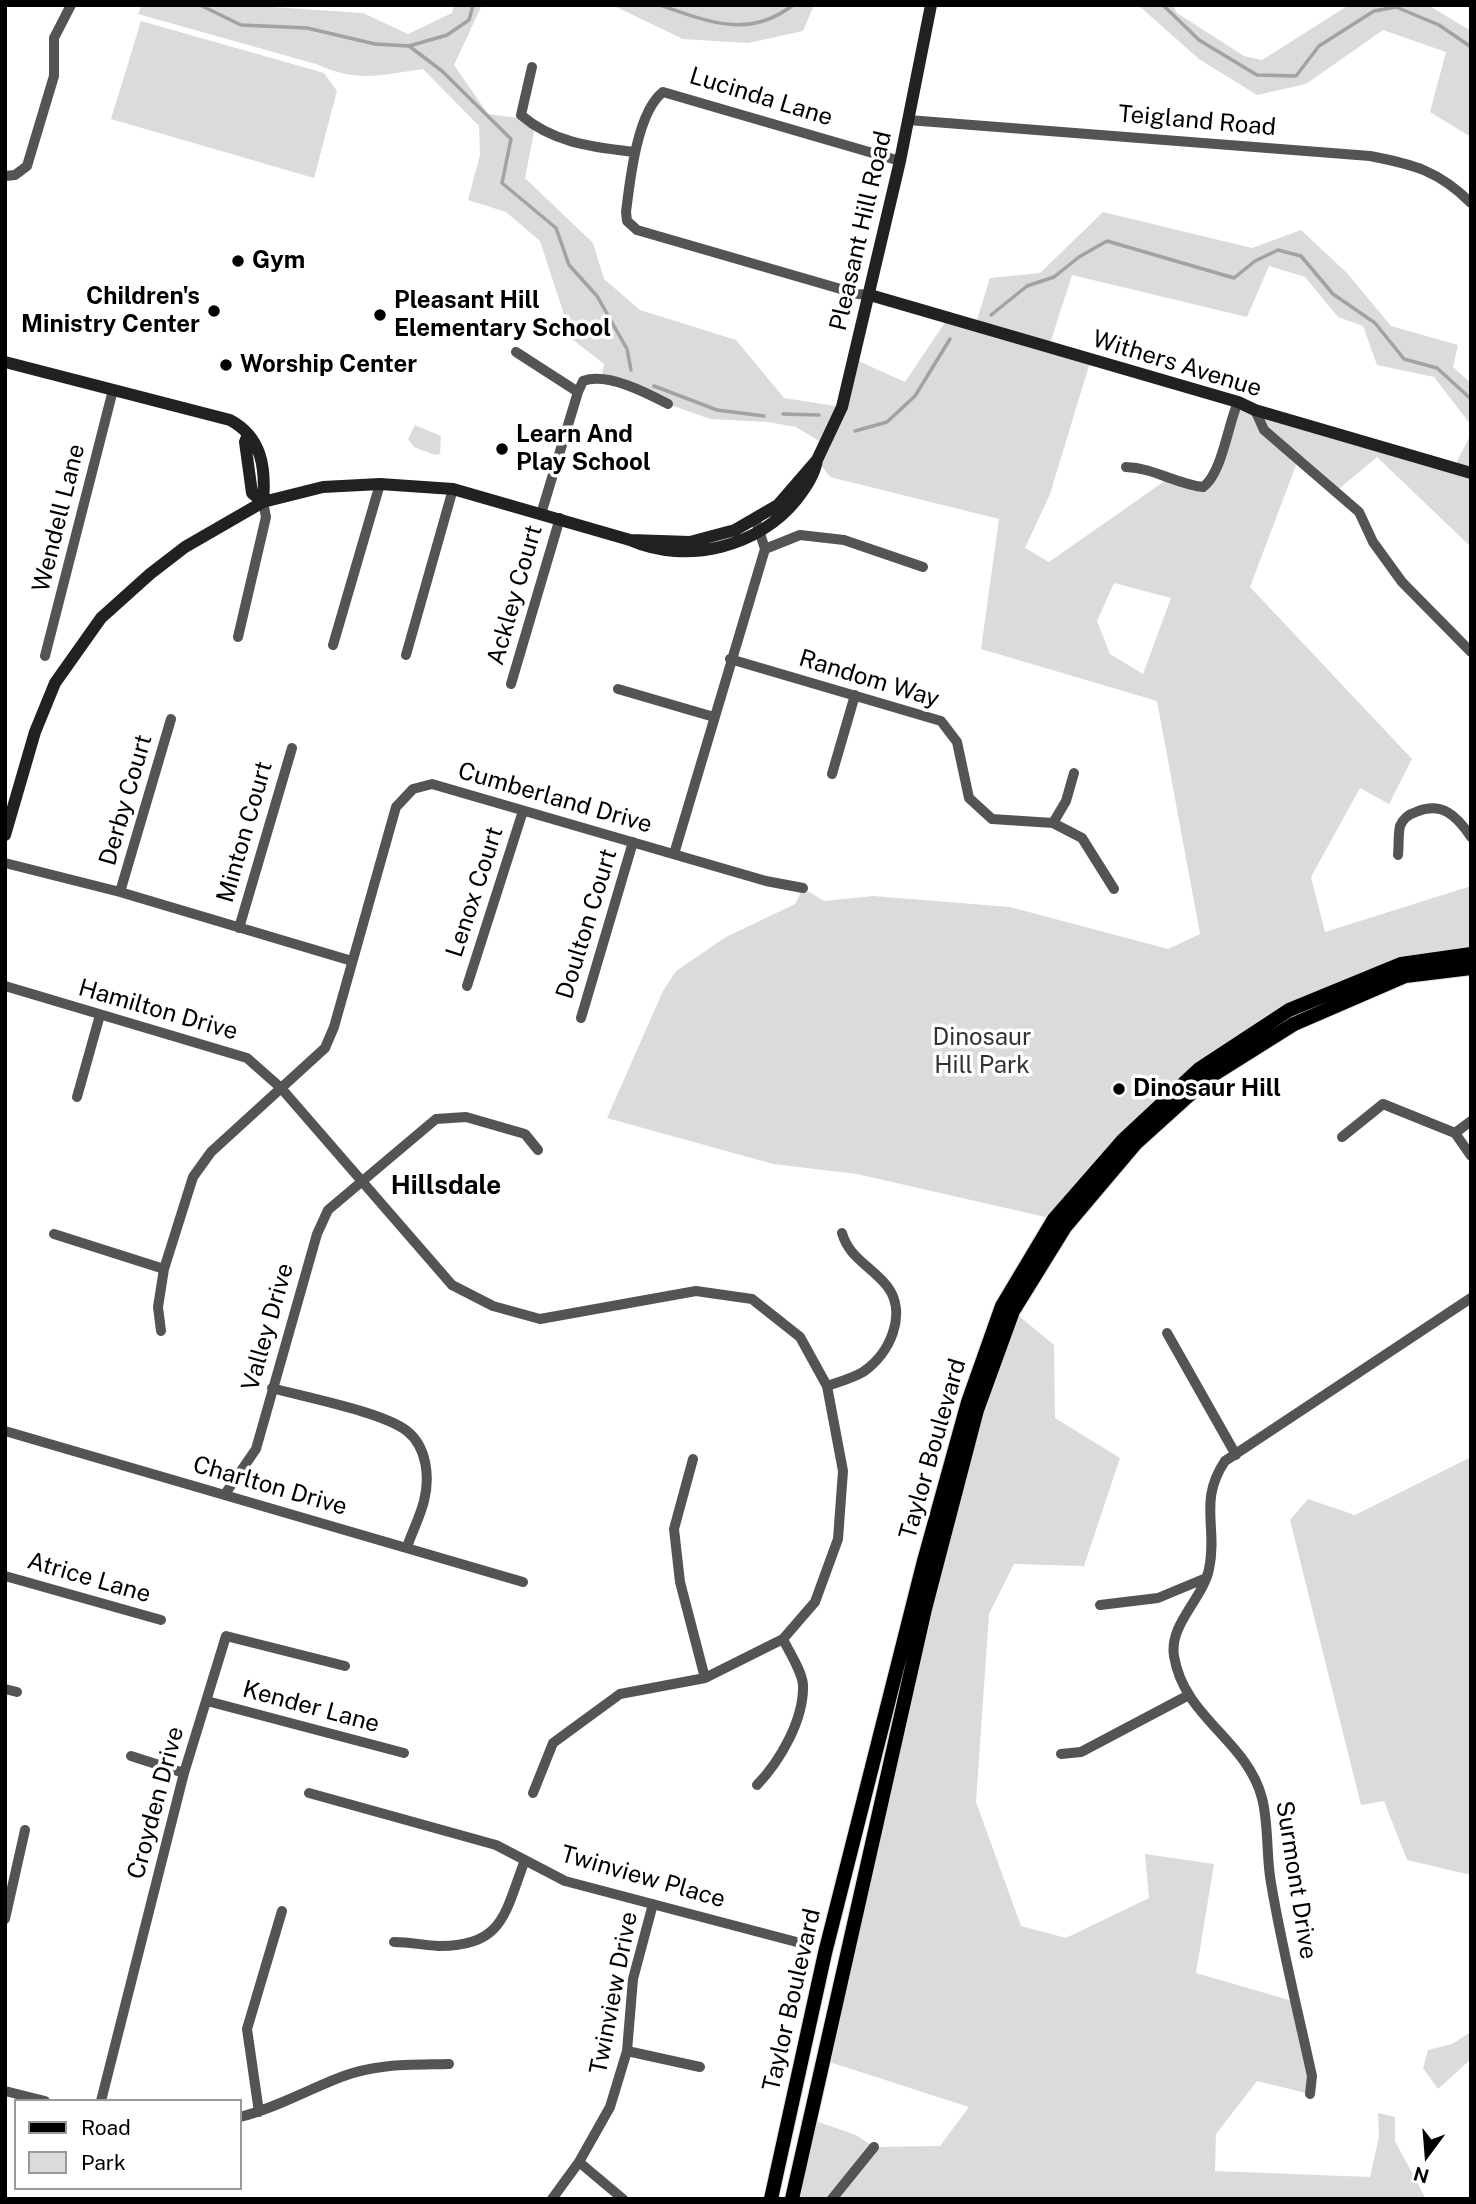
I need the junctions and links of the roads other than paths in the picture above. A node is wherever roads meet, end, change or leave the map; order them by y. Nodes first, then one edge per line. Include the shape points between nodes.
1 (71, 5) edge
2 (931, 5) edge
3 (532, 67) dead end
4 (908, 120) junction
5 (634, 152) junction
6 (900, 161) junction
7 (5, 176) edge
8 (1471, 203) edge
9 (870, 295) junction
10 (516, 352) dead end
11 (5, 362) edge
12 (113, 390) junction
13 (578, 392) junction
14 (1238, 402) junction
15 (668, 404) dead end
16 (1255, 410) junction
17 (1126, 467) dead end
18 (1471, 473) edge
19 (380, 484) junction
20 (453, 489) junction
21 (263, 502) junction
22 (541, 514) junction
23 (560, 518) junction
24 (758, 527) junction
25 (765, 549) junction
26 (923, 567) dead end
27 (238, 637) dead end
28 (334, 645) dead end
29 (1471, 652) edge
30 (406, 655) dead end
31 (45, 656) dead end
32 (730, 659) junction
33 (511, 684) dead end
34 (618, 689) dead end
35 (855, 695) junction
36 (714, 717) junction
37 (171, 719) dead end
38 (292, 748) dead end
39 (1074, 773) dead end
40 (832, 774) dead end
41 (523, 811) junction
42 (1053, 823) junction
43 (5, 835) edge
44 (1471, 837) edge
45 (633, 842) junction
46 (674, 853) junction
47 (1398, 855) dead end
48 (5, 863) edge
49 (803, 888) dead end
50 (1114, 889) dead end
51 (120, 892) junction
52 (239, 928) junction
53 (1471, 954) edge
54 (352, 961) junction
55 (1471, 968) edge
56 (5, 986) edge
57 (467, 986) dead end
58 (100, 1015) junction
59 (581, 1018) dead end
60 (281, 1088) junction
61 (77, 1097) dead end
62 (1471, 1121) edge
63 (1455, 1133) junction
64 (1342, 1137) dead end
65 (538, 1150) dead end
66 (1471, 1156) edge
67 (362, 1179) junction
68 (842, 1233) dead end
69 (54, 1234) dead end
70 (164, 1269) junction
71 (1471, 1297) edge
72 (161, 1331) dead end
73 (1167, 1333) dead end
74 (827, 1386) junction
75 (272, 1388) junction
76 (5, 1431) edge
77 (1236, 1455) junction
78 (693, 1459) dead end
79 (225, 1494) junction
80 (407, 1547) junction
81 (5, 1576) edge
82 (1206, 1578) junction
83 (523, 1582) dead end
84 (1100, 1605) dead end
85 (161, 1620) dead end
86 (783, 1639) junction
87 (345, 1666) dead end
88 (705, 1678) junction
89 (5, 1689) edge
90 (17, 1692) dead end
91 (1187, 1696) junction
92 (207, 1701) junction
93 (404, 1753) dead end
94 (1061, 1754) dead end
95 (131, 1756) dead end
96 (184, 1773) junction
97 (757, 1785) dead end
98 (309, 1793) dead end
99 (533, 1793) dead end
100 (25, 1830) dead end
101 (525, 1860) junction
102 (653, 1904) junction
103 (282, 1911) dead end
104 (5, 1919) edge
105 (394, 1942) dead end
106 (808, 1945) dead end
107 (628, 2051) junction
108 (449, 2064) dead end
109 (700, 2067) dead end
110 (5, 2091) edge
111 (1310, 2094) dead end
112 (37, 2099) edge
113 (102, 2099) edge
114 (259, 2112) junction
115 (242, 2116) edge
116 (874, 2147) dead end
117 (579, 2162) junction
118 (552, 2199) edge
119 (623, 2199) edge
120 (772, 2199) edge
121 (792, 2199) edge
122 (832, 2199) edge

1 - 7 street via 54,38 54,76 27,166
2 - 4 street, Pleasant Hill Road
3 - 5 street via 521,115 535,127 586,147
4 - 6 street, Pleasant Hill Road
4 - 8 street, Teigland Road via 1370,156 1415,165 1452,184
5 - 6 street, Lucinda Lane via 656,98 663,92
5 - 9 street, Lucinda Lane via 626,212 627,221 637,230
6 - 9 street, Pleasant Hill Road
9 - 14 street, Withers Avenue
9 - 24 street, Pleasant Hill Road via 842,407 817,460
10 - 13 street
11 - 12 street
12 - 21 street via 230,420 248,434 251,493
12 - 31 street, Wendell Lane
13 - 15 street via 583,381 591,378 634,386
13 - 22 street
14 - 16 street, Withers Avenue
14 - 17 street via 1217,467 1203,487 1145,468
16 - 18 street, Withers Avenue
16 - 29 street via 1264,429 1359,512 1373,542 1402,582
19 - 20 street, Pleasant Hill Road
19 - 21 street, Pleasant Hill Road via 323,487
19 - 28 street
20 - 22 street, Pleasant Hill Road
20 - 30 street
21 - 27 street via 266,517
21 - 43 street, Pleasant Hill Road via 185,547 101,618 55,683 35,732
22 - 23 street, Pleasant Hill Road
23 - 24 street, Pleasant Hill Road via 630,540 690,542
23 - 33 street, Ackley Court
24 - 25 street
25 - 26 street via 800,535 844,540
25 - 32 street, Cumberland Drive
32 - 35 street, Random Way
32 - 36 street, Cumberland Drive
34 - 36 street
35 - 40 street
35 - 42 street, Random Way via 941,721 957,742 970,798 992,819
36 - 46 street, Cumberland Drive
37 - 51 street, Derby Court
38 - 52 street, Minton Court
39 - 42 street
41 - 45 street, Cumberland Drive
41 - 54 street, Cumberland Drive via 432,783 413,789 396,807
41 - 57 street, Lenox Court
42 - 50 street, Random Way via 1082,838
44 - 47 street via 1451,814 1428,807 1408,815 1401,825
45 - 46 street, Cumberland Drive
45 - 59 street, Doulton Court
46 - 49 street
48 - 51 street
51 - 52 street
52 - 54 street
53 - 120 main road, Taylor Boulevard via 1401,964 1289,1010 1199,1069 1123,1140 1054,1219 1002,1306 968,1402 920,1574 825,1953
54 - 60 street, Cumberland Drive via 325,1048
55 - 121 main road, Taylor Boulevard via 1405,976 1294,1024 1208,1077 1136,1143 1065,1227 1013,1311 977,1410 925,1609
56 - 58 street, Hamilton Drive
58 - 60 street, Hamilton Drive via 247,1058
58 - 61 street
60 - 67 street, Hamilton Drive
60 - 70 street, Cumberland Drive via 211,1152 193,1177
62 - 63 street
63 - 64 street via 1383,1104
63 - 66 street
65 - 67 street, Valley Drive via 525,1134 466,1117 436,1119
67 - 74 street, Hamilton Drive via 452,1285 493,1306 540,1319 696,1292 752,1299 800,1337
67 - 75 street, Valley Drive via 328,1210 317,1234
68 - 74 street via 846,1248 888,1287 897,1308 894,1334 878,1357 863,1372
69 - 70 street
70 - 72 street, Cumberland Drive via 158,1307
71 - 77 street, Surmont Drive
73 - 77 street
74 - 86 street, Hamilton Drive via 843,1471 838,1539 815,1602
75 - 79 street, Valley Drive via 256,1449
75 - 80 street via 380,1419 406,1430 421,1447 426,1464 424,1500
76 - 79 street, Charlton Drive
77 - 82 street, Surmont Drive via 1225,1461 1213,1479
78 - 88 street via 674,1529 680,1582
79 - 80 street, Charlton Drive
80 - 83 street, Charlton Drive
81 - 85 street, Atrice Lane
82 - 84 street via 1158,1598
82 - 91 street, Surmont Drive via 1177,1629 1173,1653
86 - 88 street, Hamilton Drive
86 - 97 street via 803,1684 799,1709 771,1770
87 - 92 street, Croyden Drive via 226,1636
88 - 99 street, Hamilton Drive via 620,1694 553,1743
89 - 90 street
91 - 94 street via 1081,1752
91 - 111 street, Surmont Drive via 1239,1754 1262,1798 1269,1870 1312,2076
92 - 93 street, Kender Lane
92 - 96 street, Croyden Drive
95 - 96 street
96 - 113 street, Croyden Drive
98 - 101 street, Twinview Place via 496,1845
100 - 104 street
101 - 102 street, Twinview Place via 565,1881
101 - 105 street via 503,1919 484,1939 458,1945
102 - 106 street, Twinview Place
102 - 107 street, Twinview Drive via 633,1979
103 - 114 street via 247,2029
107 - 109 street
107 - 117 street, Twinview Drive via 610,2107
108 - 114 street via 387,2065 354,2073
110 - 112 street
114 - 115 street
116 - 122 street
117 - 118 street, Twinview Drive
117 - 119 street

